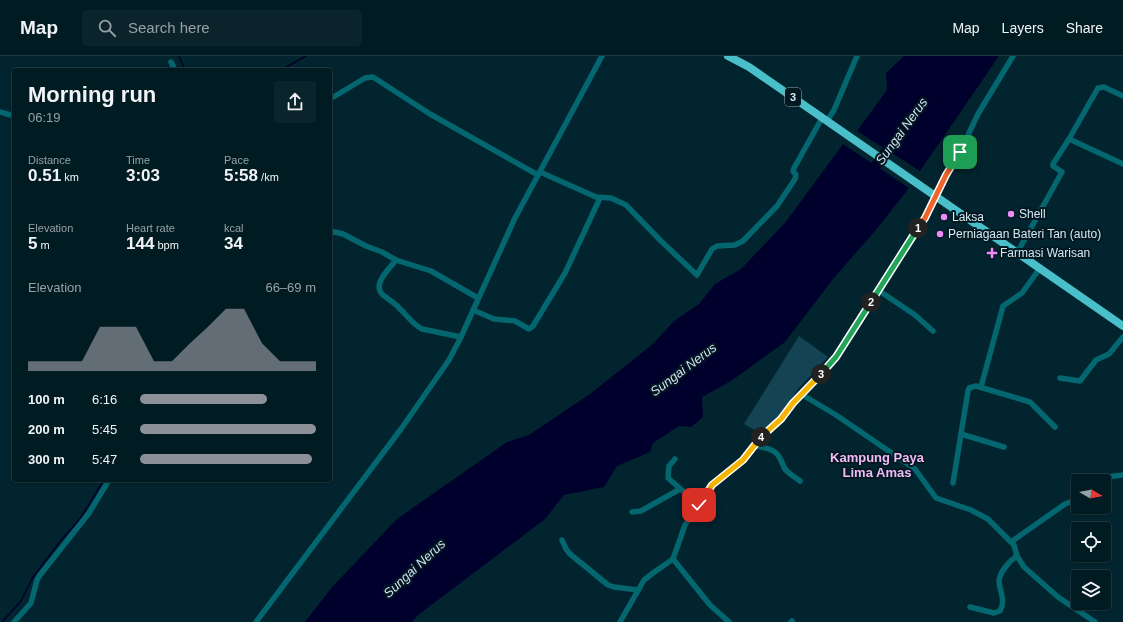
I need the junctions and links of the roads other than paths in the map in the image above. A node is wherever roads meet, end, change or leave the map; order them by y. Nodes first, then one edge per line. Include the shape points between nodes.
1 (602, 56) edge
2 (728, 56) edge
3 (739, 56) edge
4 (857, 56) edge
5 (1013, 56) edge
6 (171, 62) dead end
7 (746, 65) junction
8 (174, 68) edge
9 (1123, 96) edge
10 (332, 98) edge
11 (0, 112) edge
12 (12, 115) edge
13 (825, 120) junction
14 (1069, 139) junction
15 (1123, 164) edge
16 (539, 173) junction
17 (935, 196) junction
18 (600, 198) junction
19 (332, 231) edge
20 (1017, 253) junction
21 (396, 260) junction
22 (1040, 268) junction
23 (878, 290) junction
24 (478, 298) junction
25 (474, 310) junction
26 (1123, 326) edge
27 (933, 331) dead end
28 (1123, 337) edge
29 (462, 338) junction
30 (1060, 378) dead end
31 (981, 387) junction
32 (801, 394) junction
33 (1055, 427) dead end
34 (961, 434) junction
35 (754, 446) junction
36 (1004, 447) dead end
37 (675, 458) dead end
38 (1123, 475) edge
39 (1111, 476) edge
40 (800, 481) dead end
41 (108, 482) edge
42 (953, 483) dead end
43 (680, 489) junction
44 (1071, 502) edge
45 (699, 505) junction
46 (632, 512) dead end
47 (562, 540) dead end
48 (1011, 542) junction
49 (1017, 556) junction
50 (673, 559) junction
51 (638, 590) junction
52 (970, 607) dead end
53 (14, 622) edge
54 (256, 622) edge
55 (620, 622) edge
56 (729, 622) edge
57 (1094, 622) edge

1 - 16 street
2 - 7 highway, 3
3 - 7 highway, 3
4 - 13 street via 834,110
5 - 17 street via 978,114
6 - 8 street
7 - 13 highway, 3
9 - 14 street via 1104,87 1098,88
10 - 16 street via 365,78 373,77 430,114
11 - 12 street
13 - 17 highway, 3
13 - 18 street via 794,168 795,179 778,206 743,241 735,245 717,246 712,250 697,275 626,205 611,198
14 - 15 street
14 - 20 street via 1052,166 1062,172
16 - 18 street
16 - 24 street via 506,236
17 - 20 highway, 3
17 - 23 street via 925,218
18 - 25 street via 565,273 533,326 529,328 515,321 494,318
19 - 21 street via 343,234
20 - 22 highway, 3
21 - 24 street via 431,271
21 - 29 street via 381,279 381,293 422,329
22 - 26 highway, 3
22 - 31 street via 1022,293 1003,306
23 - 27 street
23 - 32 street via 836,357
24 - 25 street
25 - 29 street
28 - 30 street via 1109,354 1096,360 1082,379 1076,381
29 - 54 street via 442,372
31 - 33 street via 1030,402
31 - 34 street via 969,388
32 - 35 street
32 - 48 street via 915,469 936,498 977,513 993,524
34 - 36 street
34 - 42 street
35 - 40 street via 773,451 778,455 784,468
35 - 45 street via 743,460 712,485
37 - 43 street via 668,466 668,478
38 - 39 street
41 - 53 street via 89,513 37,580 31,603
43 - 45 street
43 - 46 street via 641,511
44 - 48 street
45 - 50 street via 685,525
47 - 51 street via 570,554 608,585
48 - 49 street
49 - 52 street via 1009,562 1000,577 1003,602 1000,611 994,613
49 - 57 street via 1024,568
50 - 51 street via 644,580
50 - 56 street via 710,605
51 - 55 street

